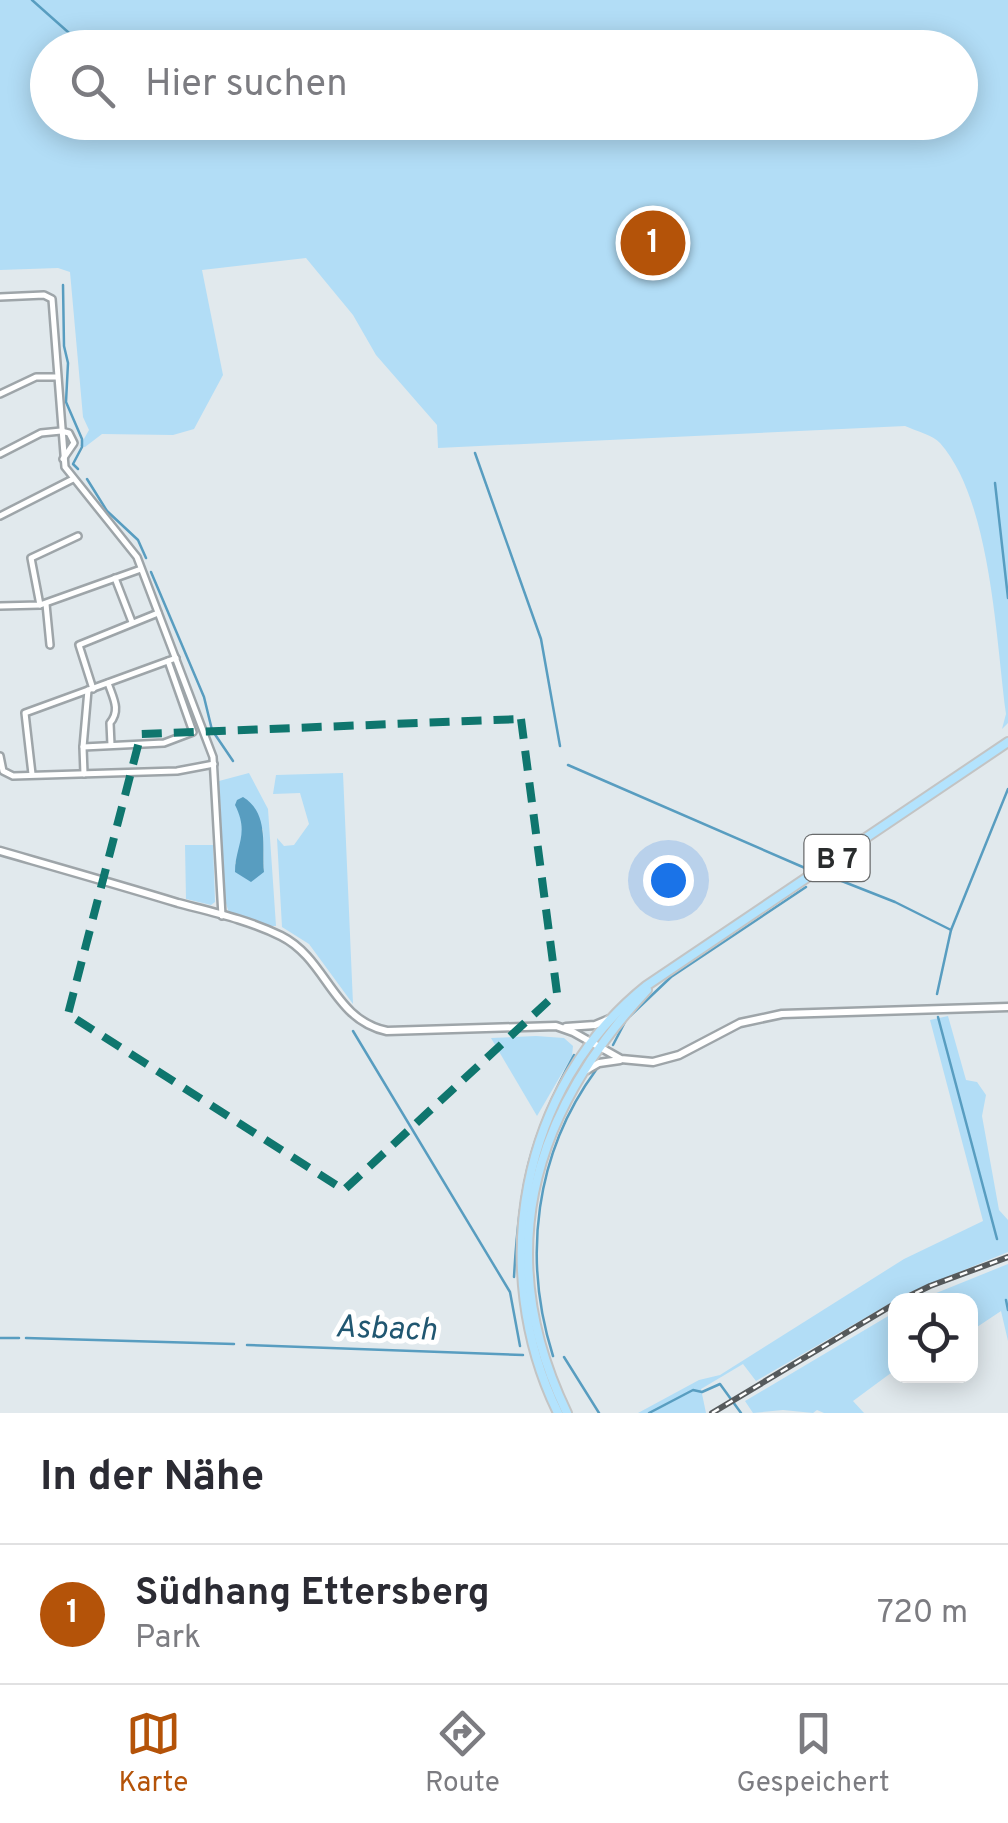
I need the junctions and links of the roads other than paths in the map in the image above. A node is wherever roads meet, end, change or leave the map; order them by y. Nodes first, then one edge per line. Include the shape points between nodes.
1 (0, 297) edge
2 (57, 377) junction
3 (0, 394) edge
4 (61, 431) junction
5 (0, 454) edge
6 (63, 459) junction
7 (73, 479) junction
8 (0, 516) edge
9 (78, 536) dead end
10 (142, 569) junction
11 (114, 578) junction
12 (43, 604) junction
13 (0, 606) edge
14 (159, 612) junction
15 (132, 623) junction
16 (50, 645) dead end
17 (176, 658) junction
18 (168, 661) junction
19 (108, 684) junction
20 (90, 689) junction
21 (1008, 742) edge
22 (111, 745) junction
23 (82, 746) junction
24 (0, 756) edge
25 (214, 764) junction
26 (84, 774) junction
27 (32, 776) junction
28 (0, 850) edge
29 (222, 916) junction
30 (664, 974) junction
31 (1008, 1006) edge
32 (613, 1017) junction
33 (562, 1027) junction
34 (594, 1045) junction
35 (621, 1060) junction
36 (580, 1074) junction
37 (558, 1413) edge
38 (567, 1413) edge

1 - 2 street via 44,295 52,302
2 - 3 street via 36,377
2 - 4 street
4 - 5 street via 41,433
4 - 6 street
4 - 6 street via 74,442
6 - 7 street
7 - 8 street
7 - 10 street
9 - 12 street via 31,558
10 - 11 street
10 - 14 street
11 - 12 street
11 - 15 street
12 - 13 street
12 - 16 street
14 - 15 street
14 - 17 street
15 - 20 street via 79,645
17 - 18 street
17 - 25 street
18 - 19 street
18 - 22 street via 193,732 164,744
19 - 20 street
19 - 22 street via 116,708
20 - 23 street
20 - 27 street via 25,713
21 - 30 main road, B 7
22 - 23 street
23 - 26 street
24 - 27 street via 3,771
25 - 26 street
25 - 29 street
26 - 27 street
28 - 29 street
29 - 33 street via 282,936 314,964 351,1015 376,1029
30 - 32 main road, B 7
30 - 34 main road, B 7
31 - 35 street via 782,1014 740,1023 664,1060
32 - 33 street
32 - 34 main road, B 7
33 - 34 street
34 - 35 street
34 - 36 main road, B 7
34 - 37 main road, B 7 via 553,1103 524,1207 525,1312
35 - 36 street
36 - 38 main road, B 7 via 541,1163 528,1261 539,1340

